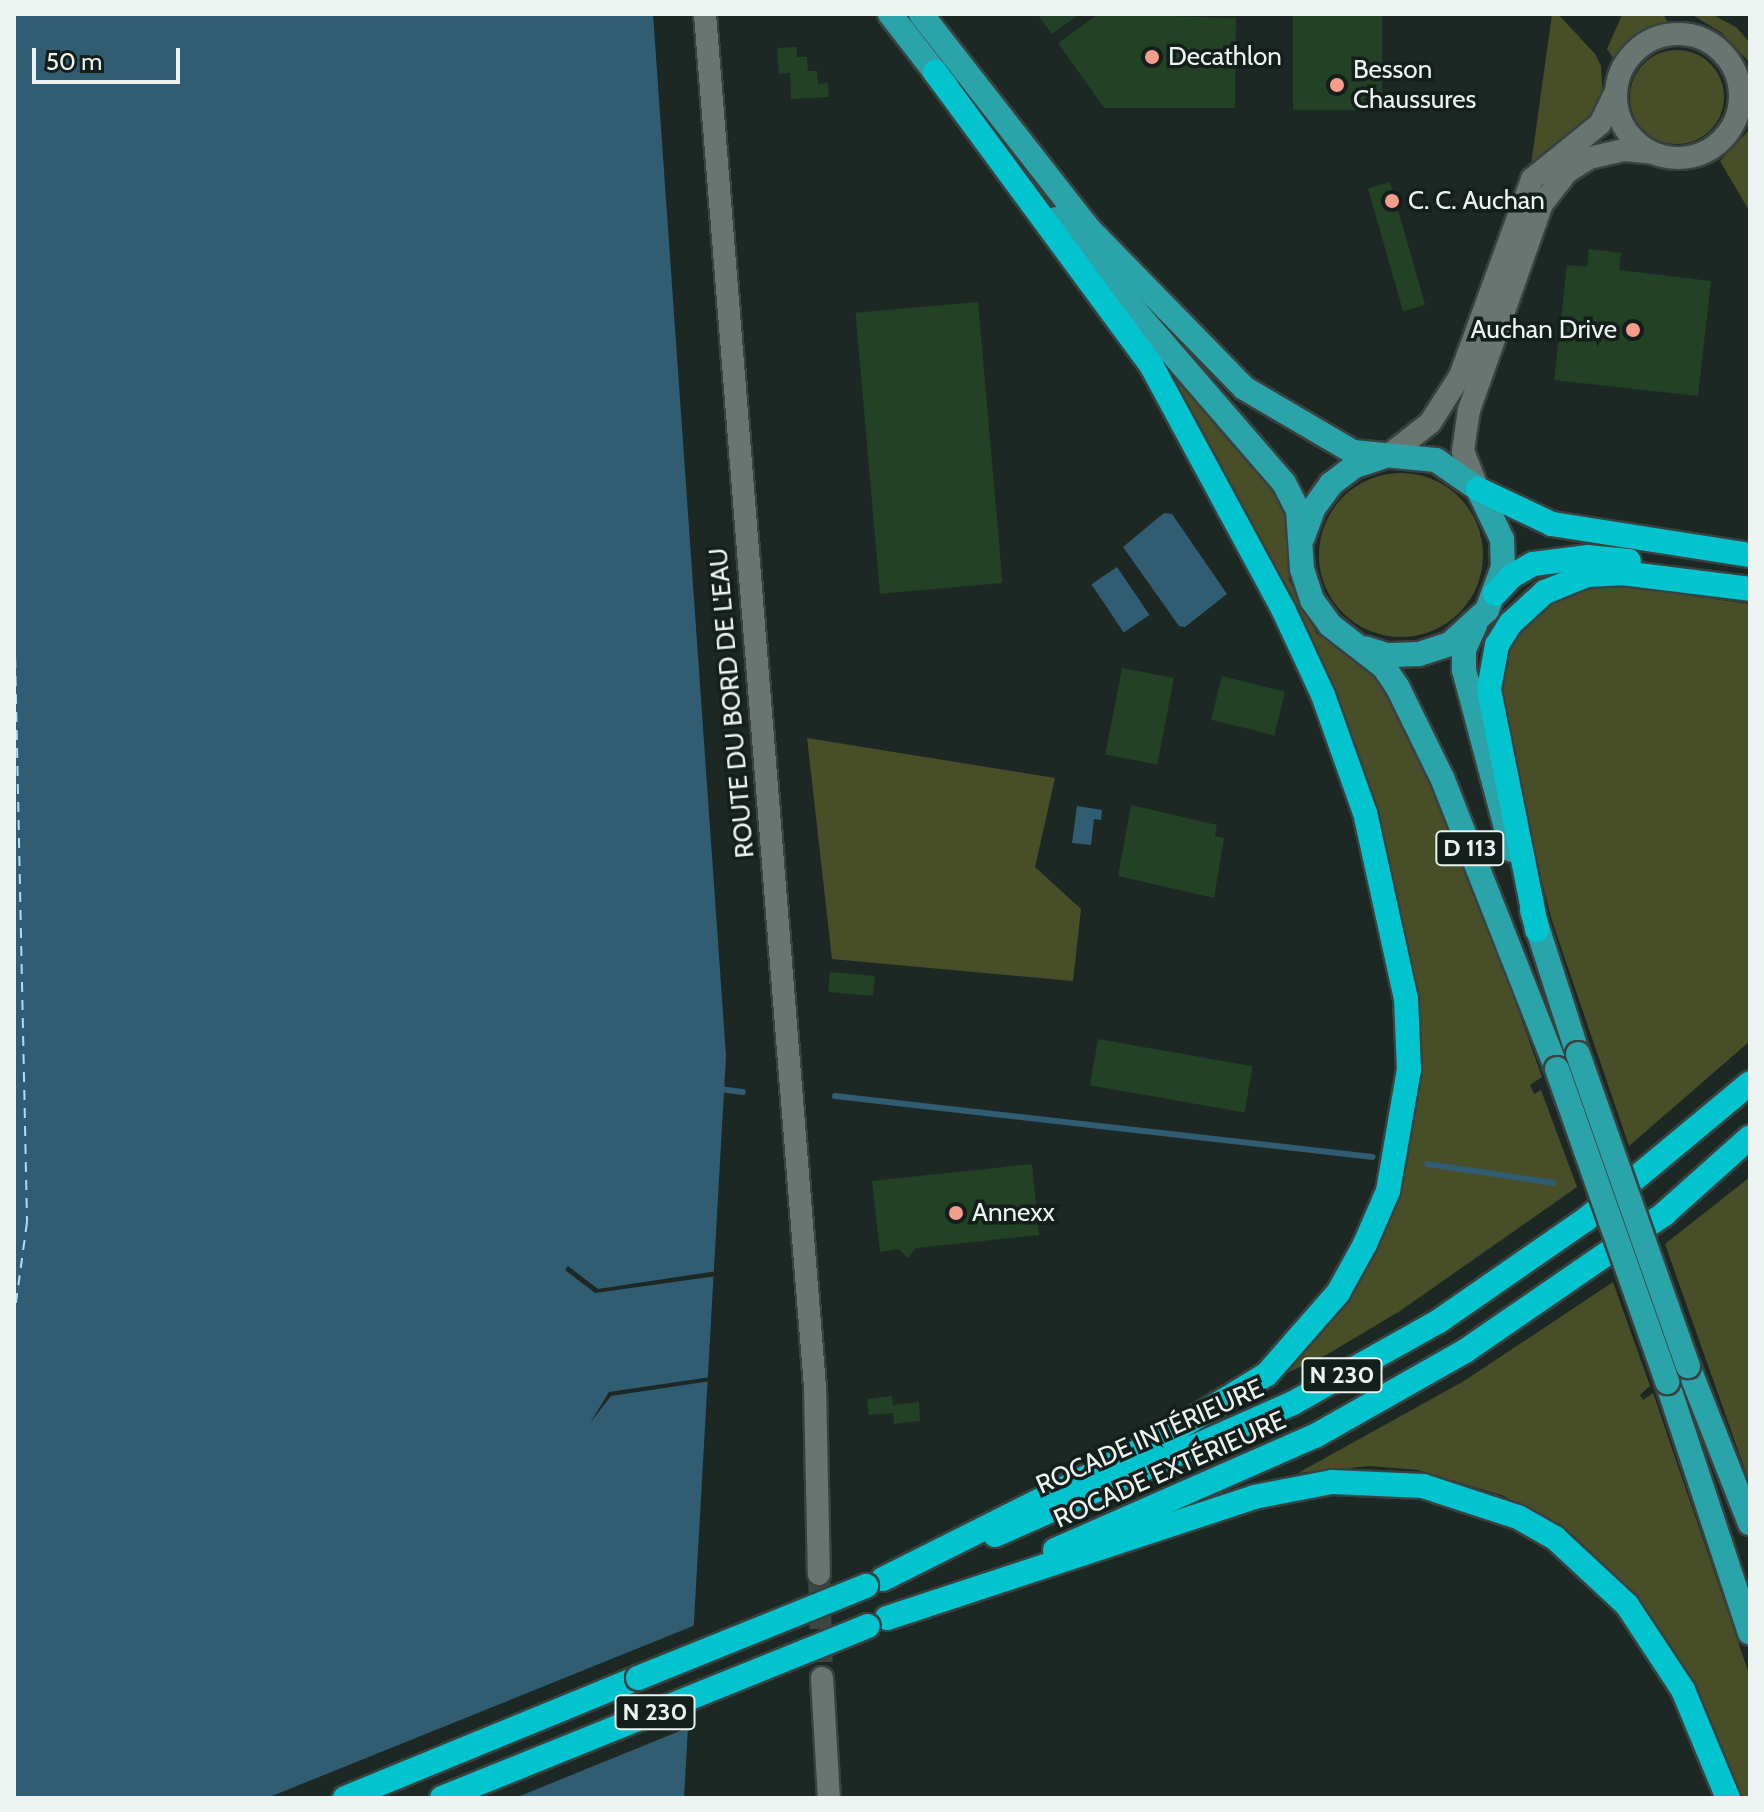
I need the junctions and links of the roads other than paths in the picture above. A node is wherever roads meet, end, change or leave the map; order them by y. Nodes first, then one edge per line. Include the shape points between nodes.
1 (705, 14) edge
2 (890, 14) edge
3 (921, 14) edge
4 (1733, 67) junction
5 (935, 72) junction
6 (1750, 84) edge
7 (1616, 91) junction
8 (1750, 123) edge
9 (1728, 133) junction
10 (1653, 153) junction
11 (1386, 456) junction
12 (1478, 489) junction
13 (1303, 538) junction
14 (1750, 555) edge
15 (1750, 586) edge
16 (1495, 594) junction
17 (1475, 625) junction
18 (1356, 644) junction
19 (1537, 930) junction
20 (1750, 1063) edge
21 (1750, 1083) edge
22 (1750, 1137) edge
23 (1750, 1159) edge
24 (1656, 1163) junction
25 (1664, 1214) junction
26 (1750, 1523) edge
27 (819, 1574) tunnel mouth
28 (875, 1582) junction
29 (877, 1622) junction
30 (1750, 1633) edge
31 (822, 1678) tunnel mouth
32 (345, 1798) edge
33 (442, 1798) edge
34 (829, 1798) edge
35 (1728, 1798) edge

1 - 27 street, ROUTE DU BORD DE L'EAU via 815,1388
2 - 5 main road
3 - 11 main road via 1088,228 1209,356 1257,397 1331,443
4 - 6 street
4 - 7 street via 1703,40 1666,36 1634,53
4 - 9 street via 1740,101
5 - 13 main road via 1119,296 1274,467 1298,510
5 - 28 highway via 1151,365 1283,609 1323,695 1365,813 1401,971 1409,1070 1388,1191 1365,1244 1338,1293 1267,1374 1154,1443
7 - 10 street via 1623,126
7 - 11 street via 1600,124 1532,179 1460,376 1430,423
8 - 9 street
9 - 10 street via 1695,156
10 - 12 street via 1625,150 1589,158 1567,172 1542,204 1469,410 1463,451
11 - 12 main road via 1436,460
11 - 13 main road via 1355,466 1331,484 1313,509
12 - 14 highway via 1552,524
12 - 16 main road via 1502,539
13 - 18 main road via 1302,569 1312,600 1330,625
15 - 16 highway via 1587,557 1533,564
15 - 19 highway via 1622,573 1587,575 1545,592 1511,623 1497,645 1489,689
16 - 17 main road
17 - 18 main road via 1450,644 1419,654 1386,655
17 - 19 main road, D 113 via 1464,660 1474,720
18 - 30 main road, D 113, bridge via 1384,667 1422,734 1557,1069
19 - 26 main road, D 113, bridge via 1688,1366
20 - 24 highway
21 - 24 highway, ROCADE INTÉRIEURE / N 230
22 - 25 highway, ROCADE EXTÉRIEURE / N 230
23 - 25 highway
24 - 28 highway, ROCADE INTÉRIEURE / N 230 via 1585,1220 1439,1321 1293,1403 1075,1503
25 - 29 highway, ROCADE EXTÉRIEURE / N 230 via 1465,1351 1315,1436 1141,1516
28 - 32 highway, N 230, bridge
29 - 33 highway, N 230, bridge
29 - 35 highway via 1254,1497 1332,1482 1423,1486 1518,1517 1555,1538 1627,1605 1683,1690
31 - 34 street

